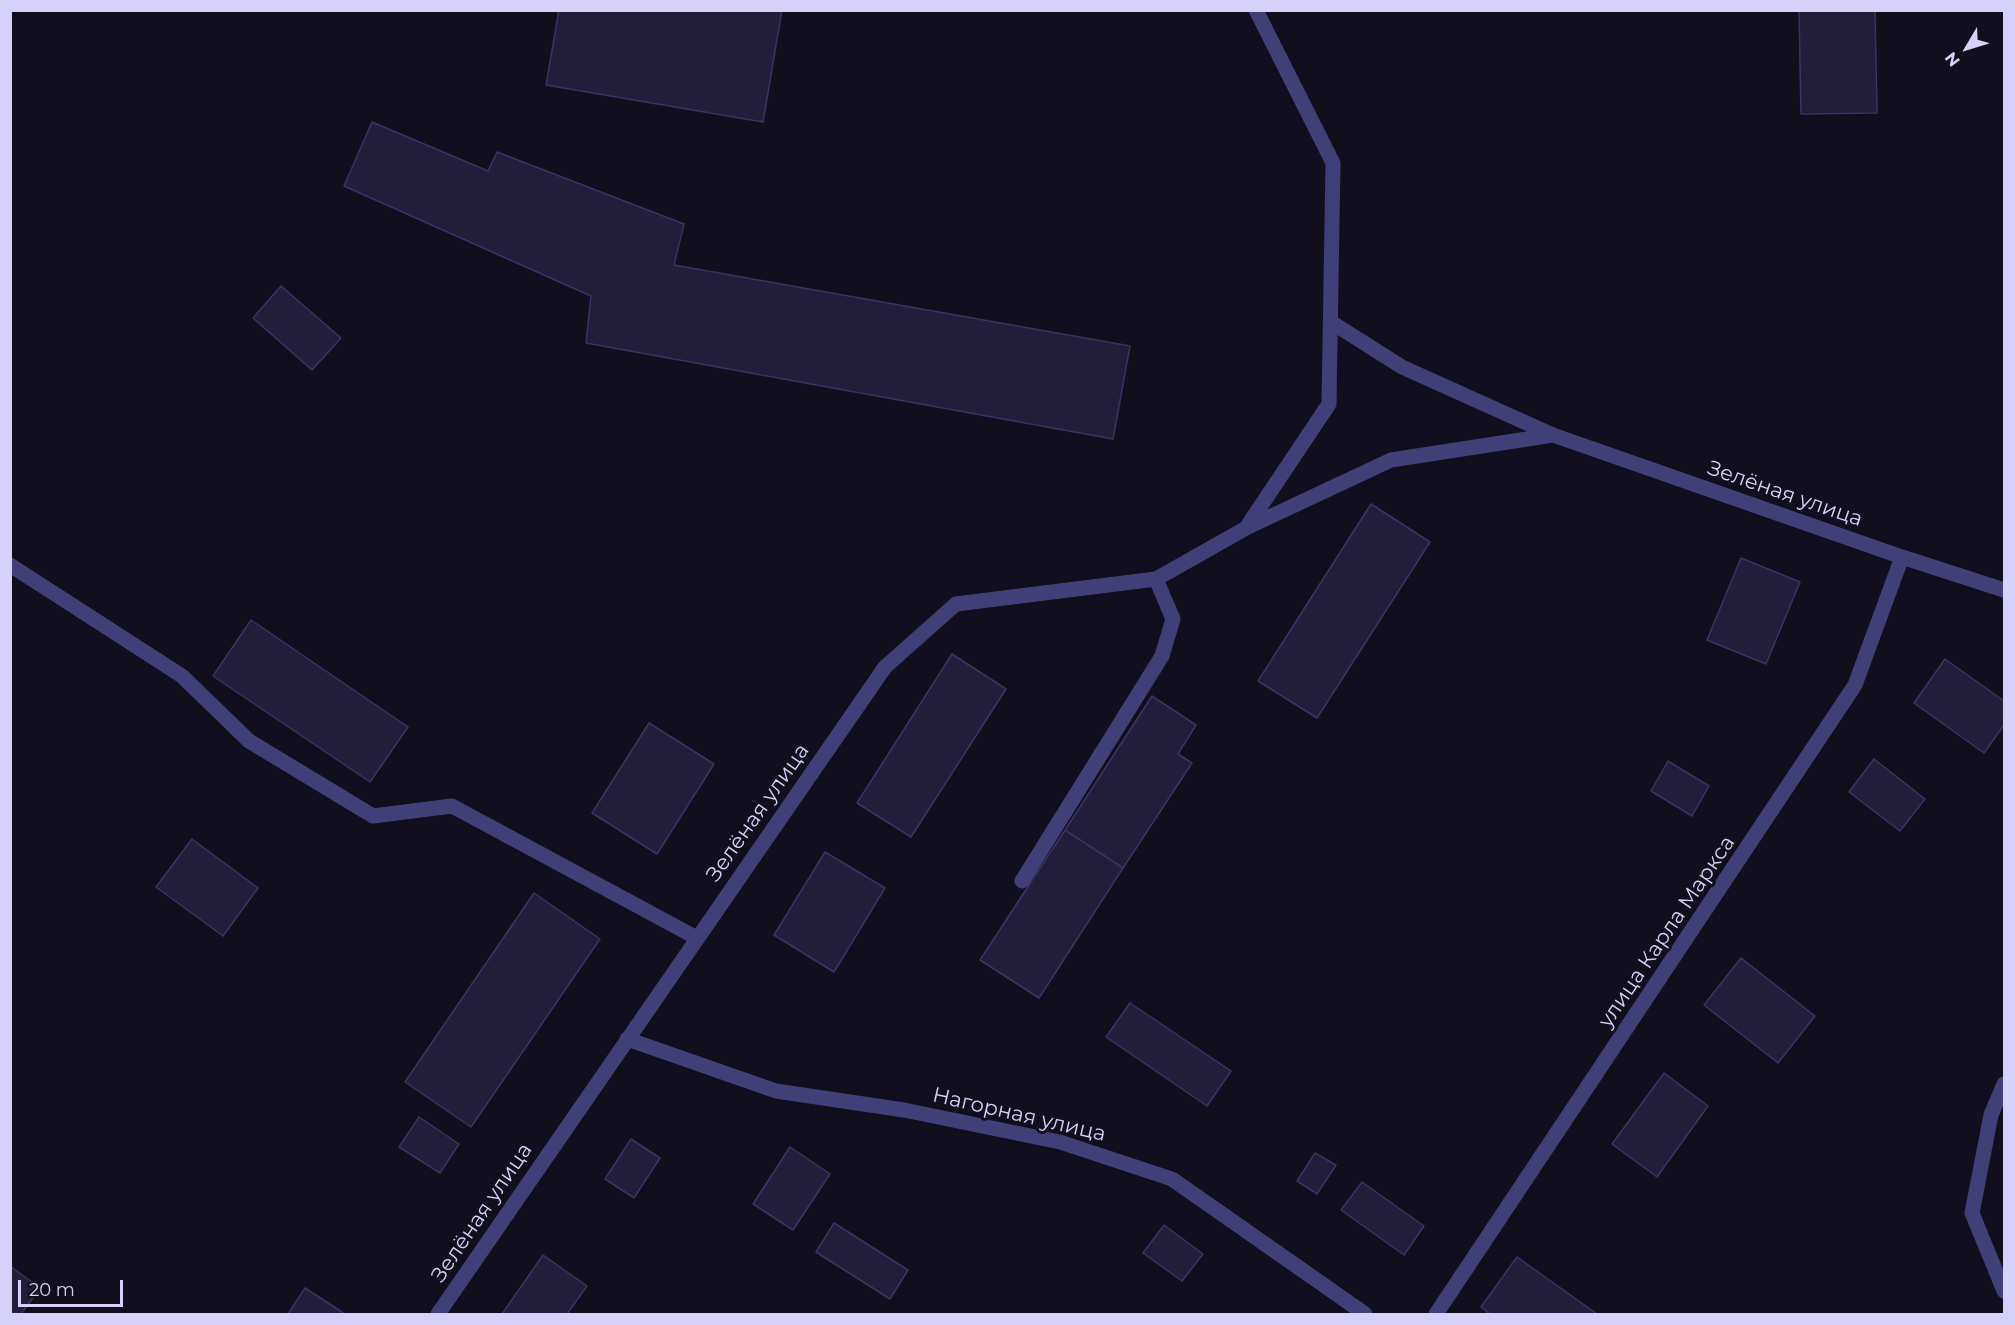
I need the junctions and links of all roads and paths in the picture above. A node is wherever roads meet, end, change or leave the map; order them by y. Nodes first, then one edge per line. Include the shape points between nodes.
1 (1256, 10) edge
2 (1331, 322) junction
3 (1553, 435) junction
4 (1248, 527) junction
5 (1902, 557) junction
6 (10, 565) edge
7 (1156, 579) junction
8 (2004, 590) edge
9 (1022, 882) dead end
10 (697, 938) junction
11 (627, 1039) junction
12 (2004, 1084) edge
13 (2004, 1291) edge
14 (438, 1314) edge
15 (1365, 1314) edge
16 (1436, 1314) edge

1 - 2 street via 1333,163
2 - 3 street, Зелёная улица via 1402,367
2 - 4 street via 1329,404
3 - 4 street, Зелёная улица via 1391,460
3 - 5 street, Зелёная улица
4 - 7 street, Зелёная улица
5 - 8 street, Зелёная улица
5 - 16 street, улица Карла Маркса via 1855,685
6 - 10 street via 182,676 249,741 373,816 452,806
7 - 9 street via 1173,619 1162,656
7 - 10 street, Зелёная улица via 956,604 885,667
10 - 11 street, Зелёная улица
11 - 14 street, Зелёная улица
11 - 15 street, Нагорная улица via 776,1091 904,1110 1060,1142 1172,1179
12 - 13 street via 1991,1114 1972,1213

